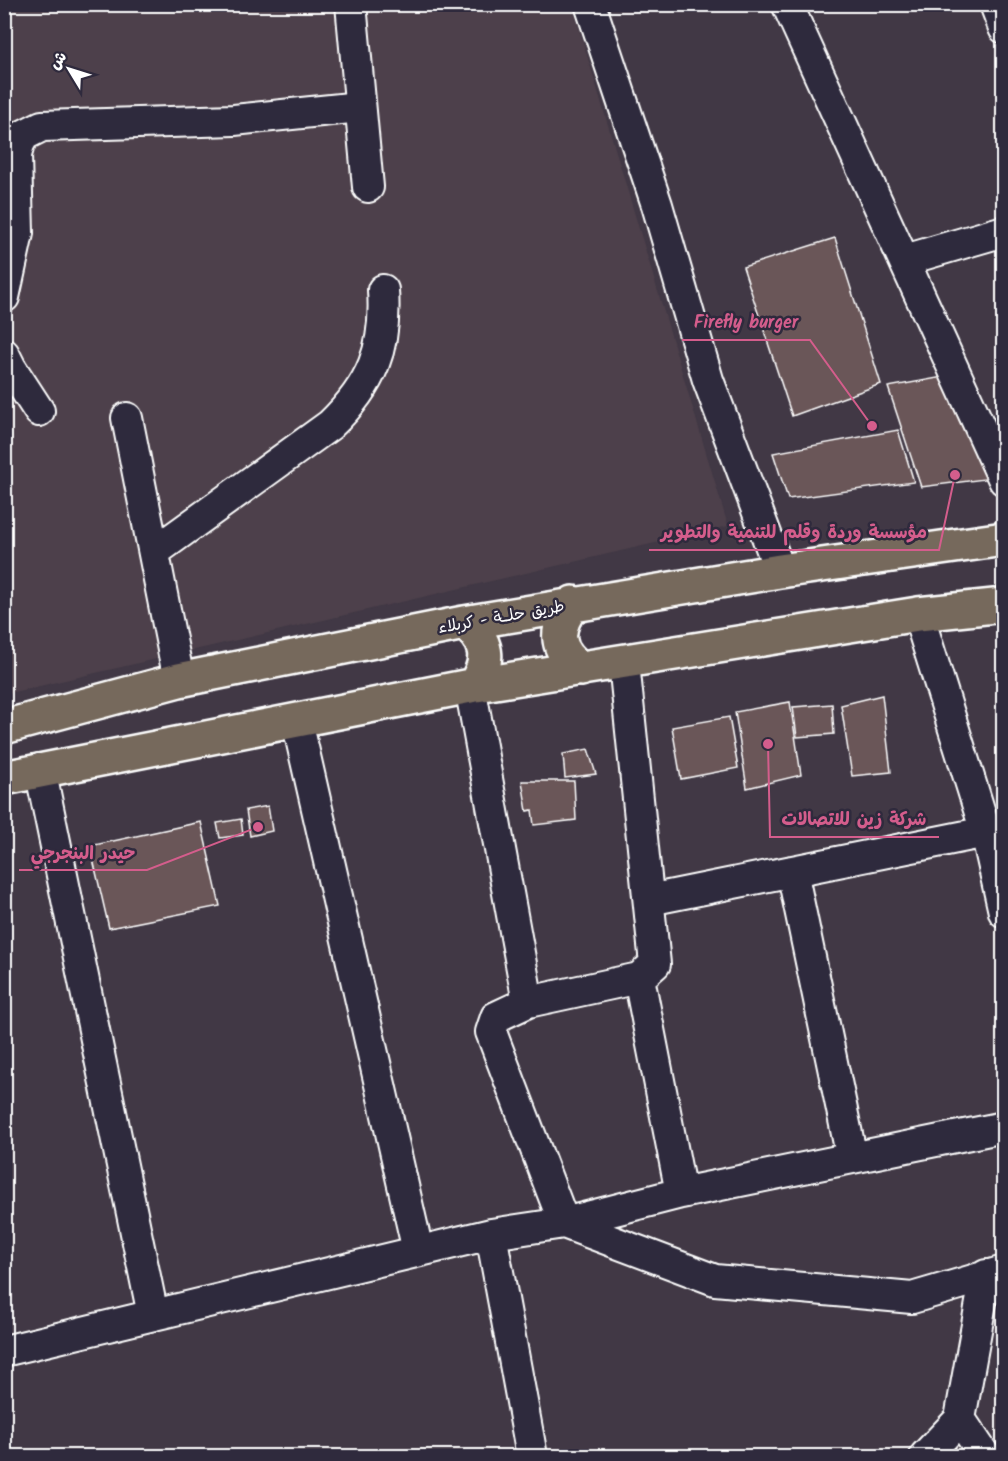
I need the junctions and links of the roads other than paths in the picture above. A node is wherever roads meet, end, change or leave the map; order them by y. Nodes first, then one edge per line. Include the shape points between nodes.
1 (351, 4) edge
2 (590, 4) edge
3 (788, 4) edge
4 (995, 4) edge
5 (1004, 28) edge
6 (360, 107) junction
7 (368, 187) dead end
8 (1004, 231) edge
9 (905, 260) junction
10 (383, 290) dead end
11 (4, 297) edge
12 (4, 354) edge
13 (39, 411) dead end
14 (127, 418) dead end
15 (1004, 480) edge
16 (1004, 539) edge
17 (154, 552) junction
18 (780, 571) junction
19 (573, 603) junction
20 (1004, 605) edge
21 (918, 614) junction
22 (464, 623) junction
23 (624, 663) junction
24 (581, 669) junction
25 (179, 680) junction
26 (472, 685) junction
27 (297, 721) junction
28 (4, 727) edge
29 (40, 769) junction
30 (4, 778) edge
31 (986, 832) junction
32 (792, 871) junction
33 (649, 900) junction
34 (1004, 912) edge
35 (639, 978) junction
36 (528, 1002) junction
37 (1004, 1127) edge
38 (852, 1158) junction
39 (681, 1192) junction
40 (564, 1223) junction
41 (491, 1234) junction
42 (418, 1251) junction
43 (995, 1273) edge
44 (153, 1315) junction
45 (4, 1352) edge
46 (960, 1419) junction
47 (532, 1456) edge
48 (925, 1456) edge
49 (984, 1456) edge

1 - 6 street
2 - 18 street via 657,205 708,380
3 - 9 street
4 - 5 street
6 - 7 street
6 - 11 street via 234,120 32,129 19,144 16,155 18,233
8 - 9 street
9 - 15 street
10 - 17 street via 382,341 363,387 348,408
12 - 13 street
14 - 17 street
16 - 18 main road, طريق حلــة - كربلاء
17 - 25 street
18 - 19 main road, طريق حلــة - كربلاء
19 - 22 main road, طريق حلــة - كربلاء
19 - 24 main road via 561,623 559,640 569,660
20 - 21 main road
21 - 23 main road
21 - 31 street
22 - 25 main road, طريق حلــة - كربلاء
22 - 26 main road via 476,631 485,651 484,668
23 - 24 main road
23 - 33 street
24 - 26 main road
25 - 28 main road, طريق حلــة - كربلاء
26 - 27 main road
26 - 36 street
27 - 29 main road
27 - 42 street
29 - 30 main road
29 - 44 street
31 - 32 street
31 - 34 street
32 - 33 street
32 - 38 street
33 - 35 street via 655,964
35 - 36 street
35 - 39 street
36 - 40 street via 496,1017 491,1032
37 - 38 street
38 - 39 street
39 - 40 street
40 - 41 street
40 - 43 street via 715,1280 912,1298
41 - 42 street
41 - 47 street
42 - 44 street
43 - 46 street
44 - 45 street
46 - 48 street
46 - 49 street

